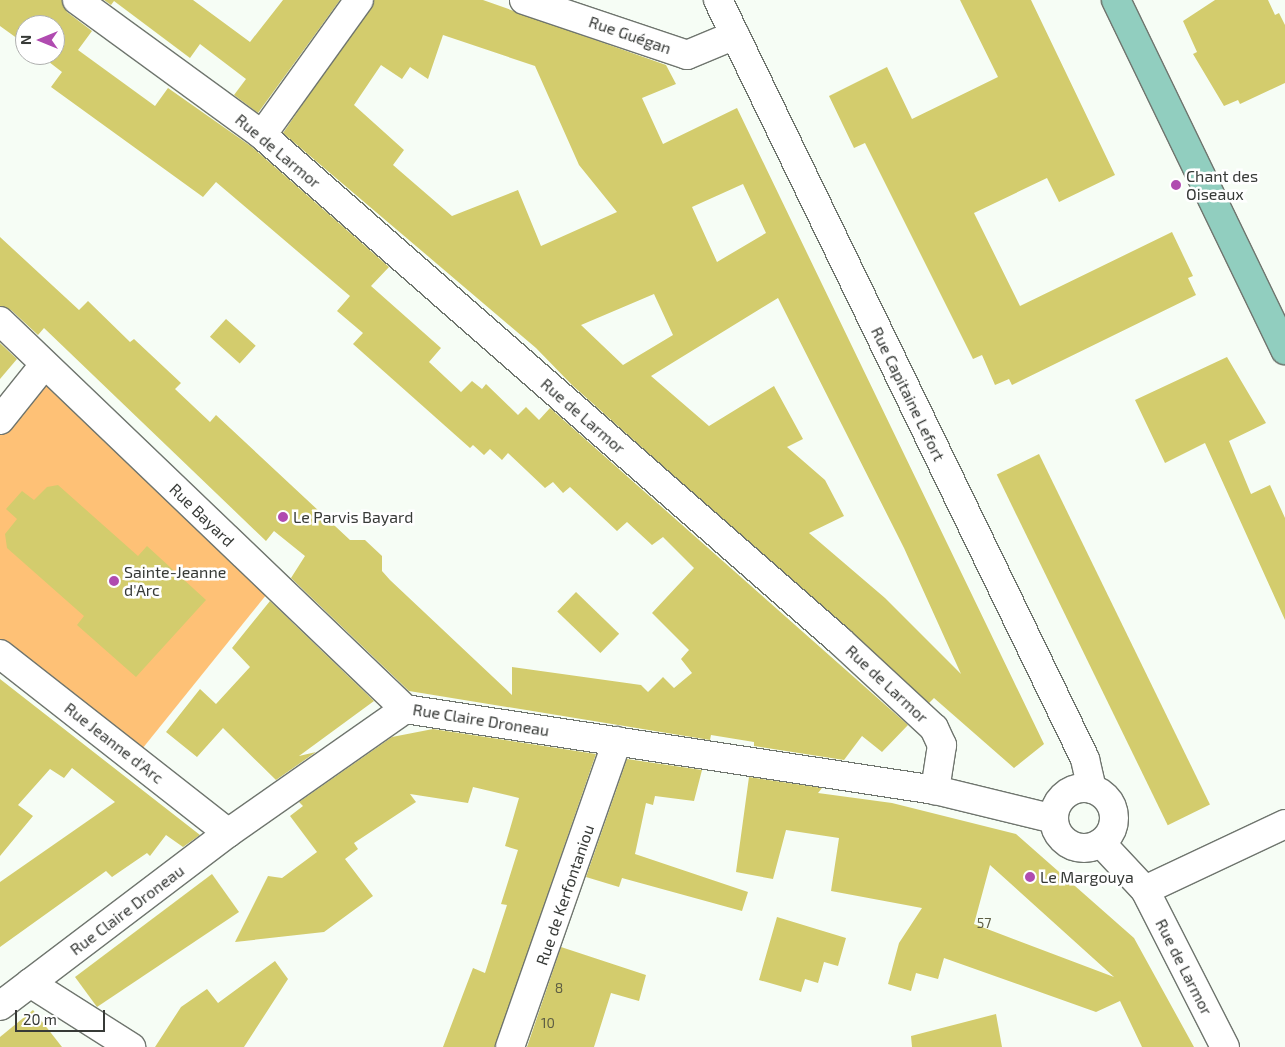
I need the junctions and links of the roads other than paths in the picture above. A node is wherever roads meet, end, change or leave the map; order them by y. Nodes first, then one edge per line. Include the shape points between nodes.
1 (77, 0) edge
2 (359, 0) edge
3 (524, 0) edge
4 (718, 0) edge
5 (1116, 0) edge
6 (735, 36) junction
7 (262, 135) junction
8 (0, 321) edge
9 (1285, 350) edge
10 (44, 364) junction
11 (0, 420) edge
12 (0, 654) edge
13 (405, 709) junction
14 (617, 741) junction
15 (935, 790) junction
16 (1092, 790) junction
17 (1054, 819) junction
18 (1285, 824) edge
19 (228, 833) junction
20 (1101, 843) junction
21 (1145, 890) junction
22 (30, 983) junction
23 (0, 1006) edge
24 (131, 1047) edge
25 (510, 1047) edge
26 (1225, 1047) edge

1 - 7 street, Rue de Larmor
2 - 7 street
3 - 6 street, Rue Guégan via 687,55
4 - 6 street, Rue Capitaine Lefort
5 - 9 main road
6 - 16 street, Rue Capitaine Lefort via 1084,759
7 - 15 street, Rue de Larmor via 934,728 942,745
8 - 10 street, Rue Bayard
10 - 11 street
10 - 13 street, Rue Bayard
12 - 19 street, Rue Jeanne d'Arc
13 - 14 street, Rue Claire Droneau
13 - 19 street, Rue Claire Droneau
14 - 15 street, Rue Claire Droneau
14 - 25 street, Rue de Kerfontaniou
15 - 17 street
16 - 17 street via 1066,794
16 - 20 street via 1112,809 1112,828
17 - 20 street via 1060,836 1074,847
18 - 21 street
19 - 22 street, Rue Claire Droneau
20 - 21 street, Rue de Larmor
21 - 26 street, Rue de Larmor
22 - 23 street, Rue Claire Droneau
22 - 24 street

